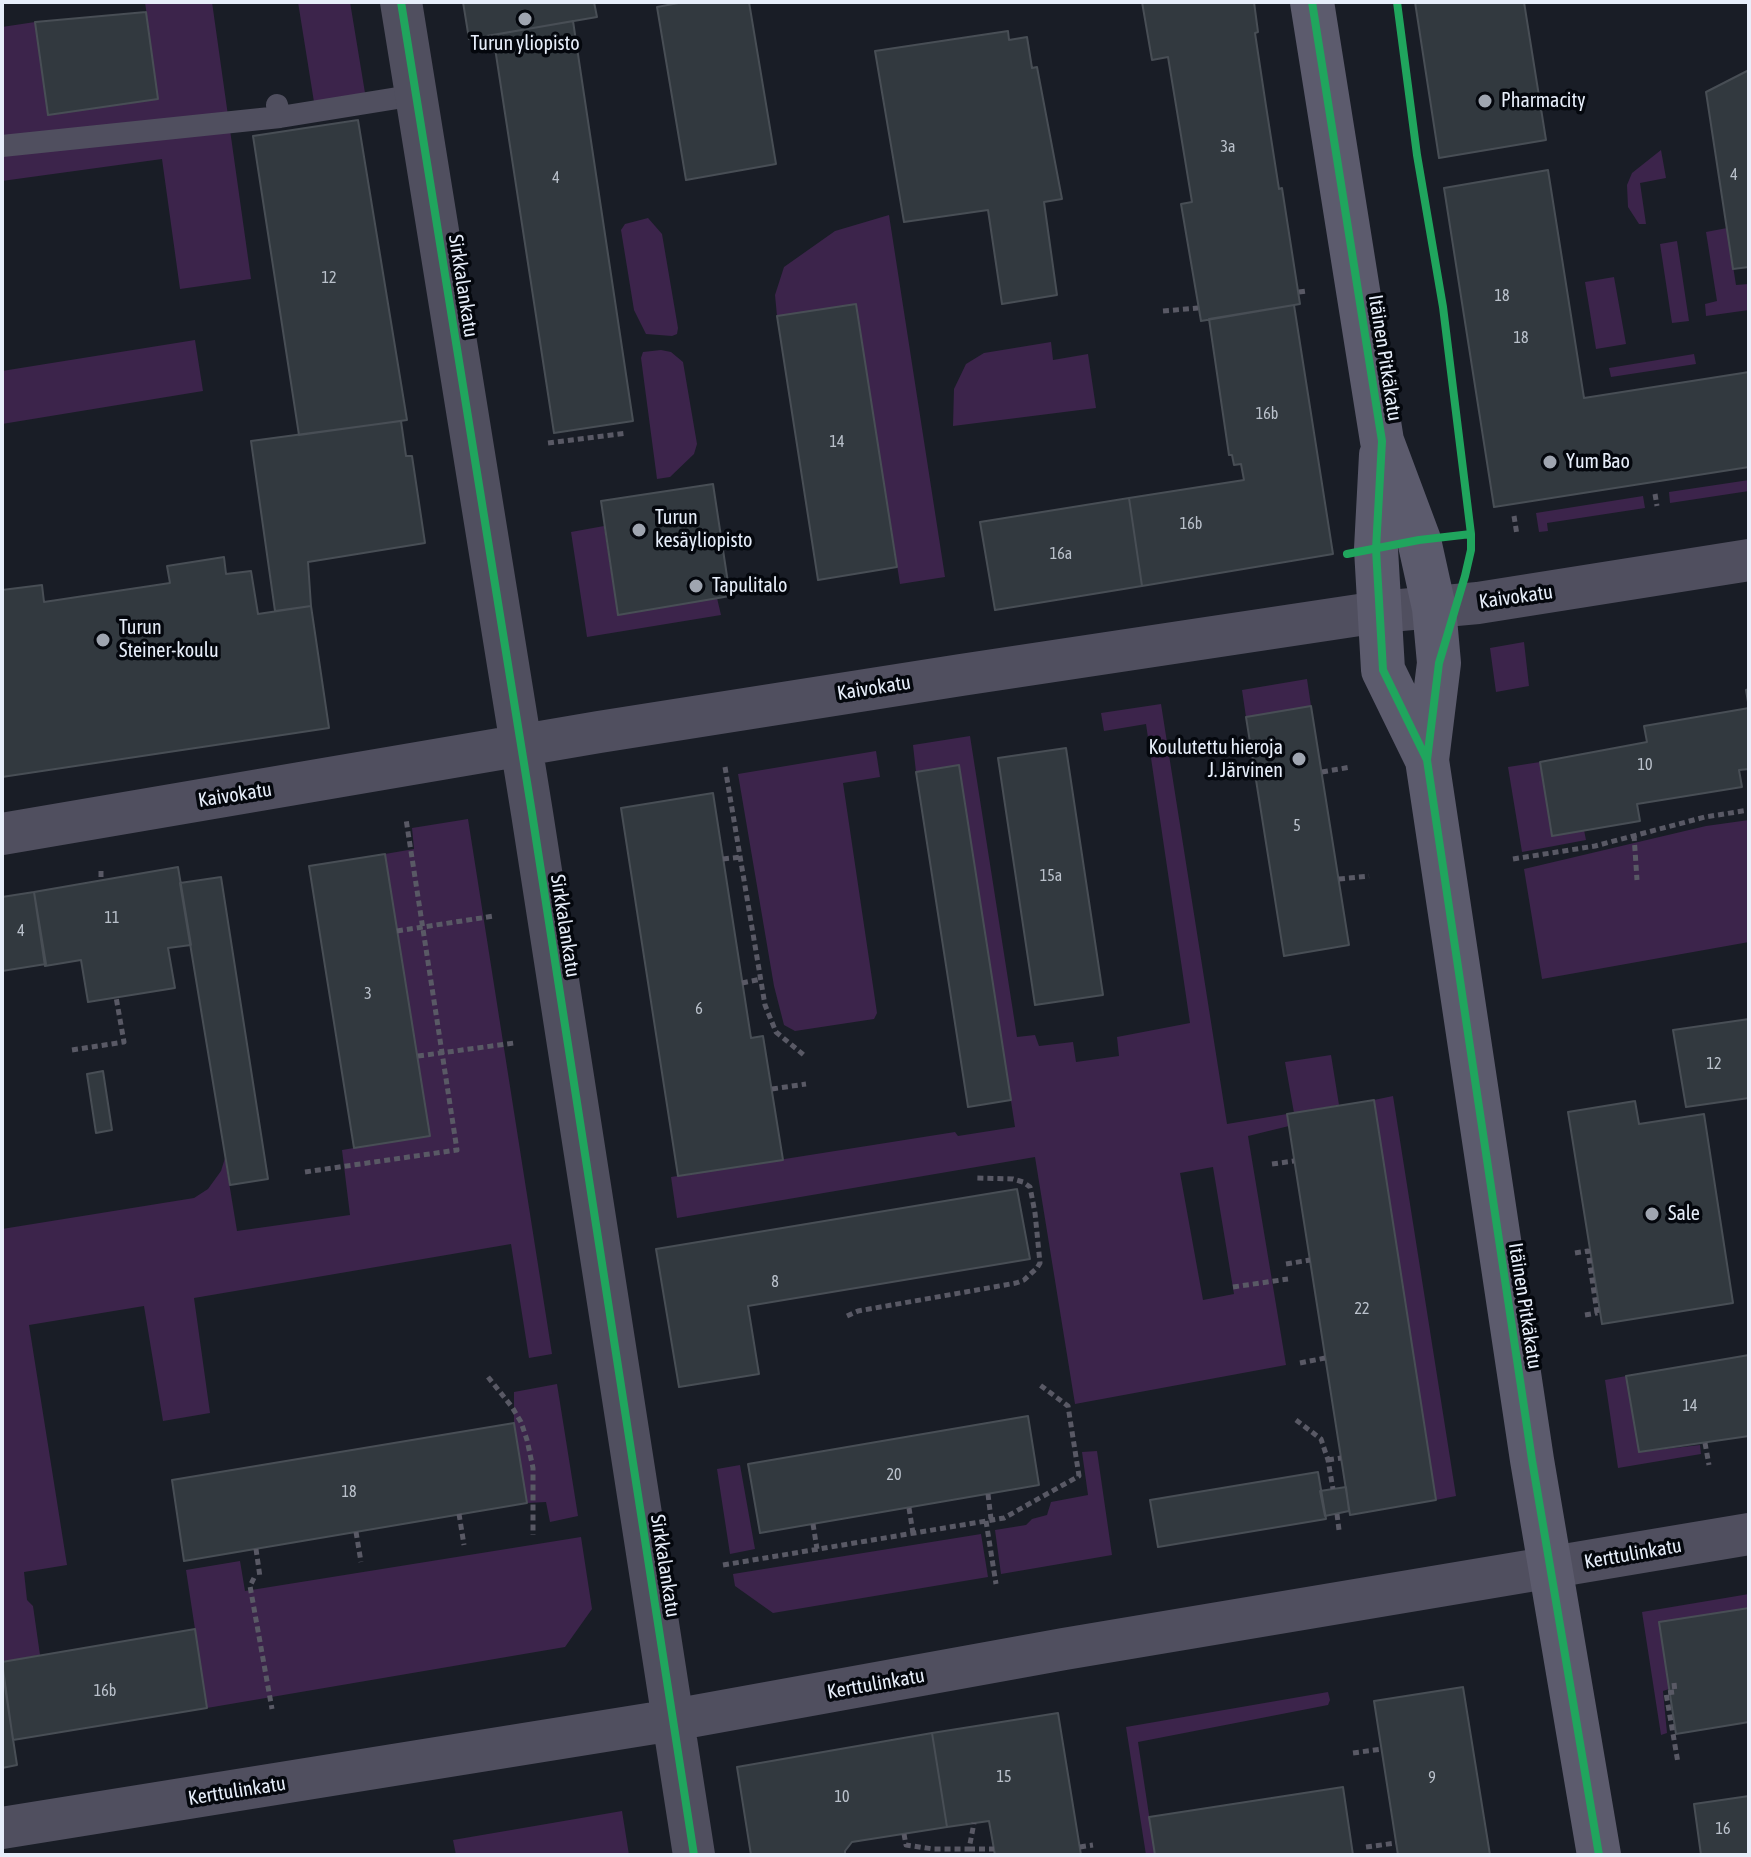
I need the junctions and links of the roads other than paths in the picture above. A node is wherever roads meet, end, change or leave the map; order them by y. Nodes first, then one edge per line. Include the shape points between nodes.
1 (401, 2) edge
2 (1312, 2) edge
3 (416, 95) junction
4 (2, 146) edge
5 (1382, 441) junction
6 (1749, 560) edge
7 (1434, 608) junction
8 (1379, 612) junction
9 (521, 746) junction
10 (1427, 760) junction
11 (2, 834) edge
12 (1749, 1534) edge
13 (1552, 1568) junction
14 (673, 1720) junction
15 (2, 1828) edge
16 (694, 1855) edge
17 (1599, 1855) edge

1 - 3 street, Sirkkalankatu
2 - 5 main road, Itäinen Pitkäkatu
3 - 4 lane via 278,111 237,130
3 - 9 street, Sirkkalankatu
5 - 7 main road, Itäinen Pitkäkatu via 1419,540
5 - 8 main road, Itäinen Pitkäkatu via 1376,549
6 - 7 street, Kaivokatu
7 - 8 street, Kaivokatu
7 - 10 main road, Itäinen Pitkäkatu via 1439,663
8 - 9 street, Kaivokatu
8 - 10 main road, Itäinen Pitkäkatu via 1383,670
9 - 11 street, Kaivokatu
9 - 14 street, Sirkkalankatu
10 - 13 main road, Itäinen Pitkäkatu
12 - 13 street, Kerttulinkatu
13 - 14 street, Kerttulinkatu
13 - 17 main road, Itäinen Pitkäkatu
14 - 15 street, Kerttulinkatu
14 - 16 street, Sirkkalankatu

